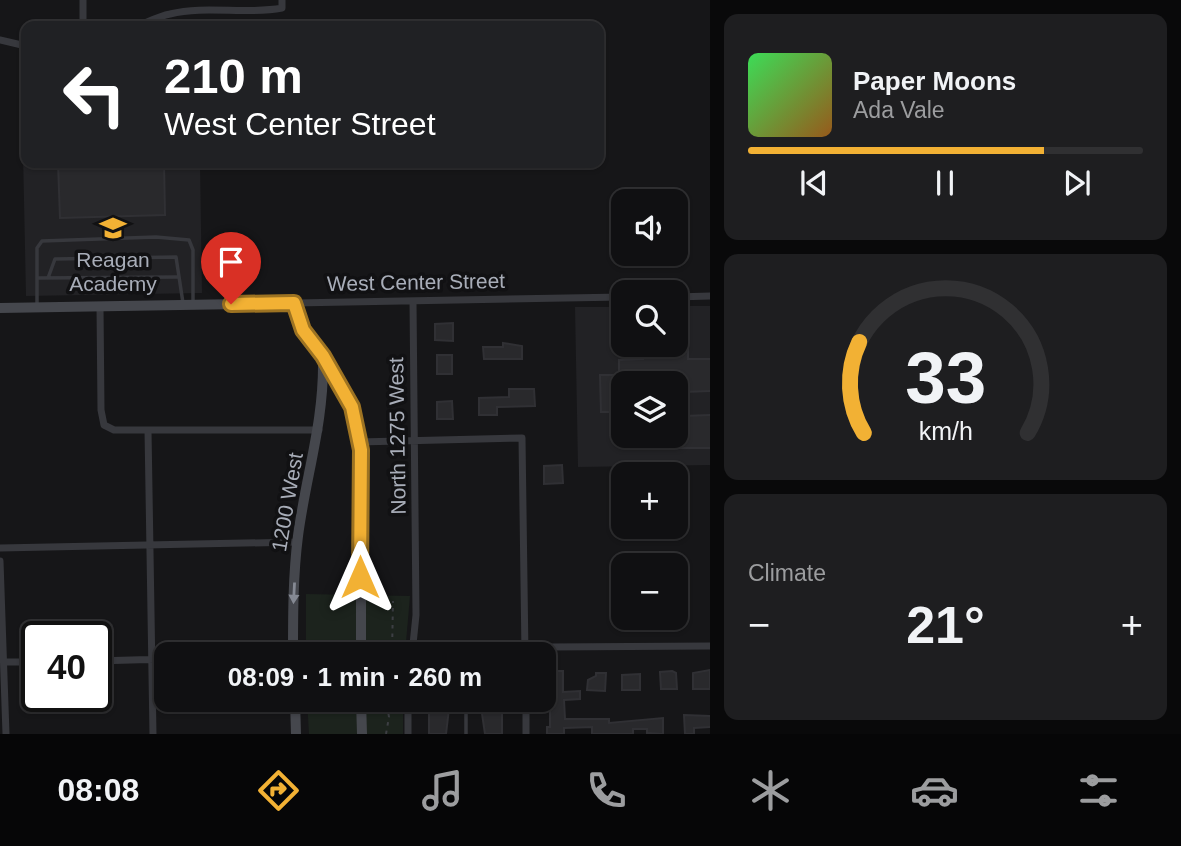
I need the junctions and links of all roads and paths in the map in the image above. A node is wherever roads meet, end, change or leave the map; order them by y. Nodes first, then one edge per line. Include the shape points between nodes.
1 (83, 0) edge
2 (282, 4) edge
3 (83, 21) edge
4 (151, 21) edge
5 (0, 40) edge
6 (21, 45) edge
7 (177, 277) junction
8 (37, 278) junction
9 (48, 278) junction
10 (710, 296) edge
11 (688, 297) edge
12 (611, 298) edge
13 (413, 301) junction
14 (294, 303) junction
15 (188, 305) junction
16 (100, 306) junction
17 (37, 307) junction
18 (0, 308) edge
19 (323, 356) junction
20 (148, 430) junction
21 (319, 430) junction
22 (415, 440) junction
23 (359, 442) junction
24 (298, 542) junction
25 (149, 543) junction
26 (0, 548) edge
27 (0, 561) edge
28 (1, 585) edge
29 (393, 601) dead end
30 (294, 642) edge
31 (361, 642) edge
32 (393, 642) edge
33 (413, 642) edge
34 (525, 642) edge
35 (710, 646) edge
36 (556, 648) edge
37 (152, 659) junction
38 (112, 660) edge
39 (5, 662) junction
40 (21, 662) edge
41 (295, 712) edge
42 (361, 712) edge
43 (388, 712) edge
44 (408, 712) edge
45 (466, 712) edge
46 (526, 712) edge
47 (6, 734) edge
48 (153, 734) edge
49 (296, 734) edge
50 (362, 734) edge
51 (386, 734) edge
52 (408, 734) edge
53 (466, 734) edge
54 (526, 734) edge

1 - 3 street
2 - 4 street via 169,14
5 - 6 street
7 - 9 lane
7 - 9 lane via 176,257 55,259
7 - 15 lane
8 - 9 lane
8 - 15 lane via 37,248 42,241 180,237 189,240 193,250
8 - 17 lane
10 - 11 street
12 - 13 street, West Center Street
13 - 14 street, West Center Street
13 - 22 street, North 1275 West
14 - 15 street, West Center Street
14 - 19 street via 303,330
15 - 16 street, West Center Street
16 - 17 street, West Center Street
16 - 20 street via 104,425 114,430
17 - 18 street, West Center Street
19 - 21 street, 1200 West
19 - 23 street via 352,407
20 - 21 street
20 - 25 street
21 - 24 street, 1200 West
22 - 23 street
22 - 33 street, North 1275 West
22 - 34 street via 522,438
23 - 31 street
24 - 25 street
24 -> 30 street, 1200 West
25 - 26 street
25 - 37 street
27 - 28 street
28 - 39 street
29 - 32 path
35 - 36 street
37 - 38 street
37 - 48 street
39 - 40 street
39 - 47 street
41 - 49 street
42 - 50 street
43 - 51 path
44 - 52 street
45 - 53 lane
46 - 54 street

